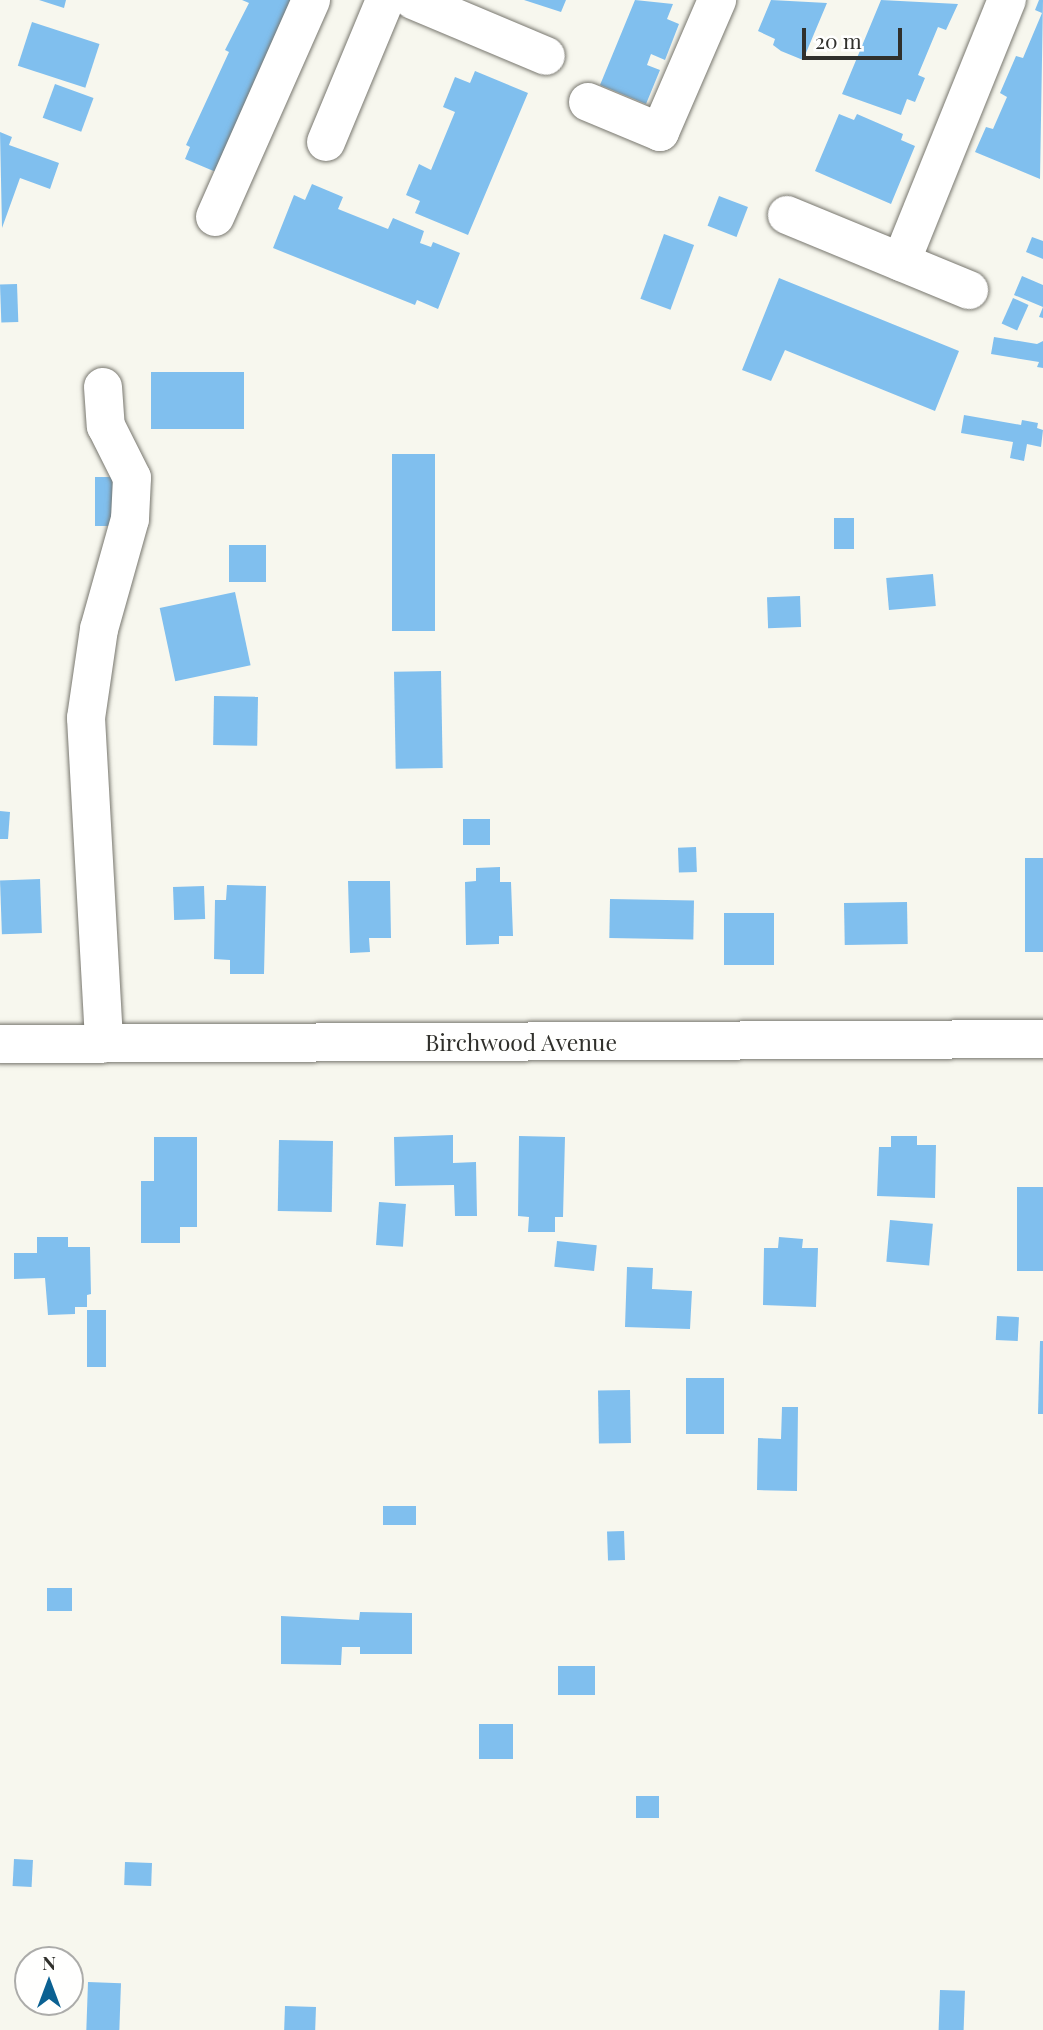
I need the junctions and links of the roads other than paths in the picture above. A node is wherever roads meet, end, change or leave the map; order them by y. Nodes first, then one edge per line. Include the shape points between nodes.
1 (311, 0) edge
2 (385, 0) edge
3 (413, 0) edge
4 (717, 0) edge
5 (1007, 0) edge
6 (546, 56) dead end
7 (588, 102) dead end
8 (326, 142) dead end
9 (787, 215) dead end
10 (215, 217) dead end
11 (901, 262) junction
12 (969, 290) dead end
13 (103, 387) dead end
14 (1043, 1039) edge
15 (0, 1044) edge
16 (104, 1044) junction

1 - 10 street
2 - 8 street
3 - 6 street
4 - 7 street via 660,132
5 - 11 street
9 - 11 street
11 - 12 street
13 - 16 street via 106,426 132,478 130,519 99,629 86,718
14 - 16 street, Birchwood Avenue
15 - 16 street, Birchwood Avenue

